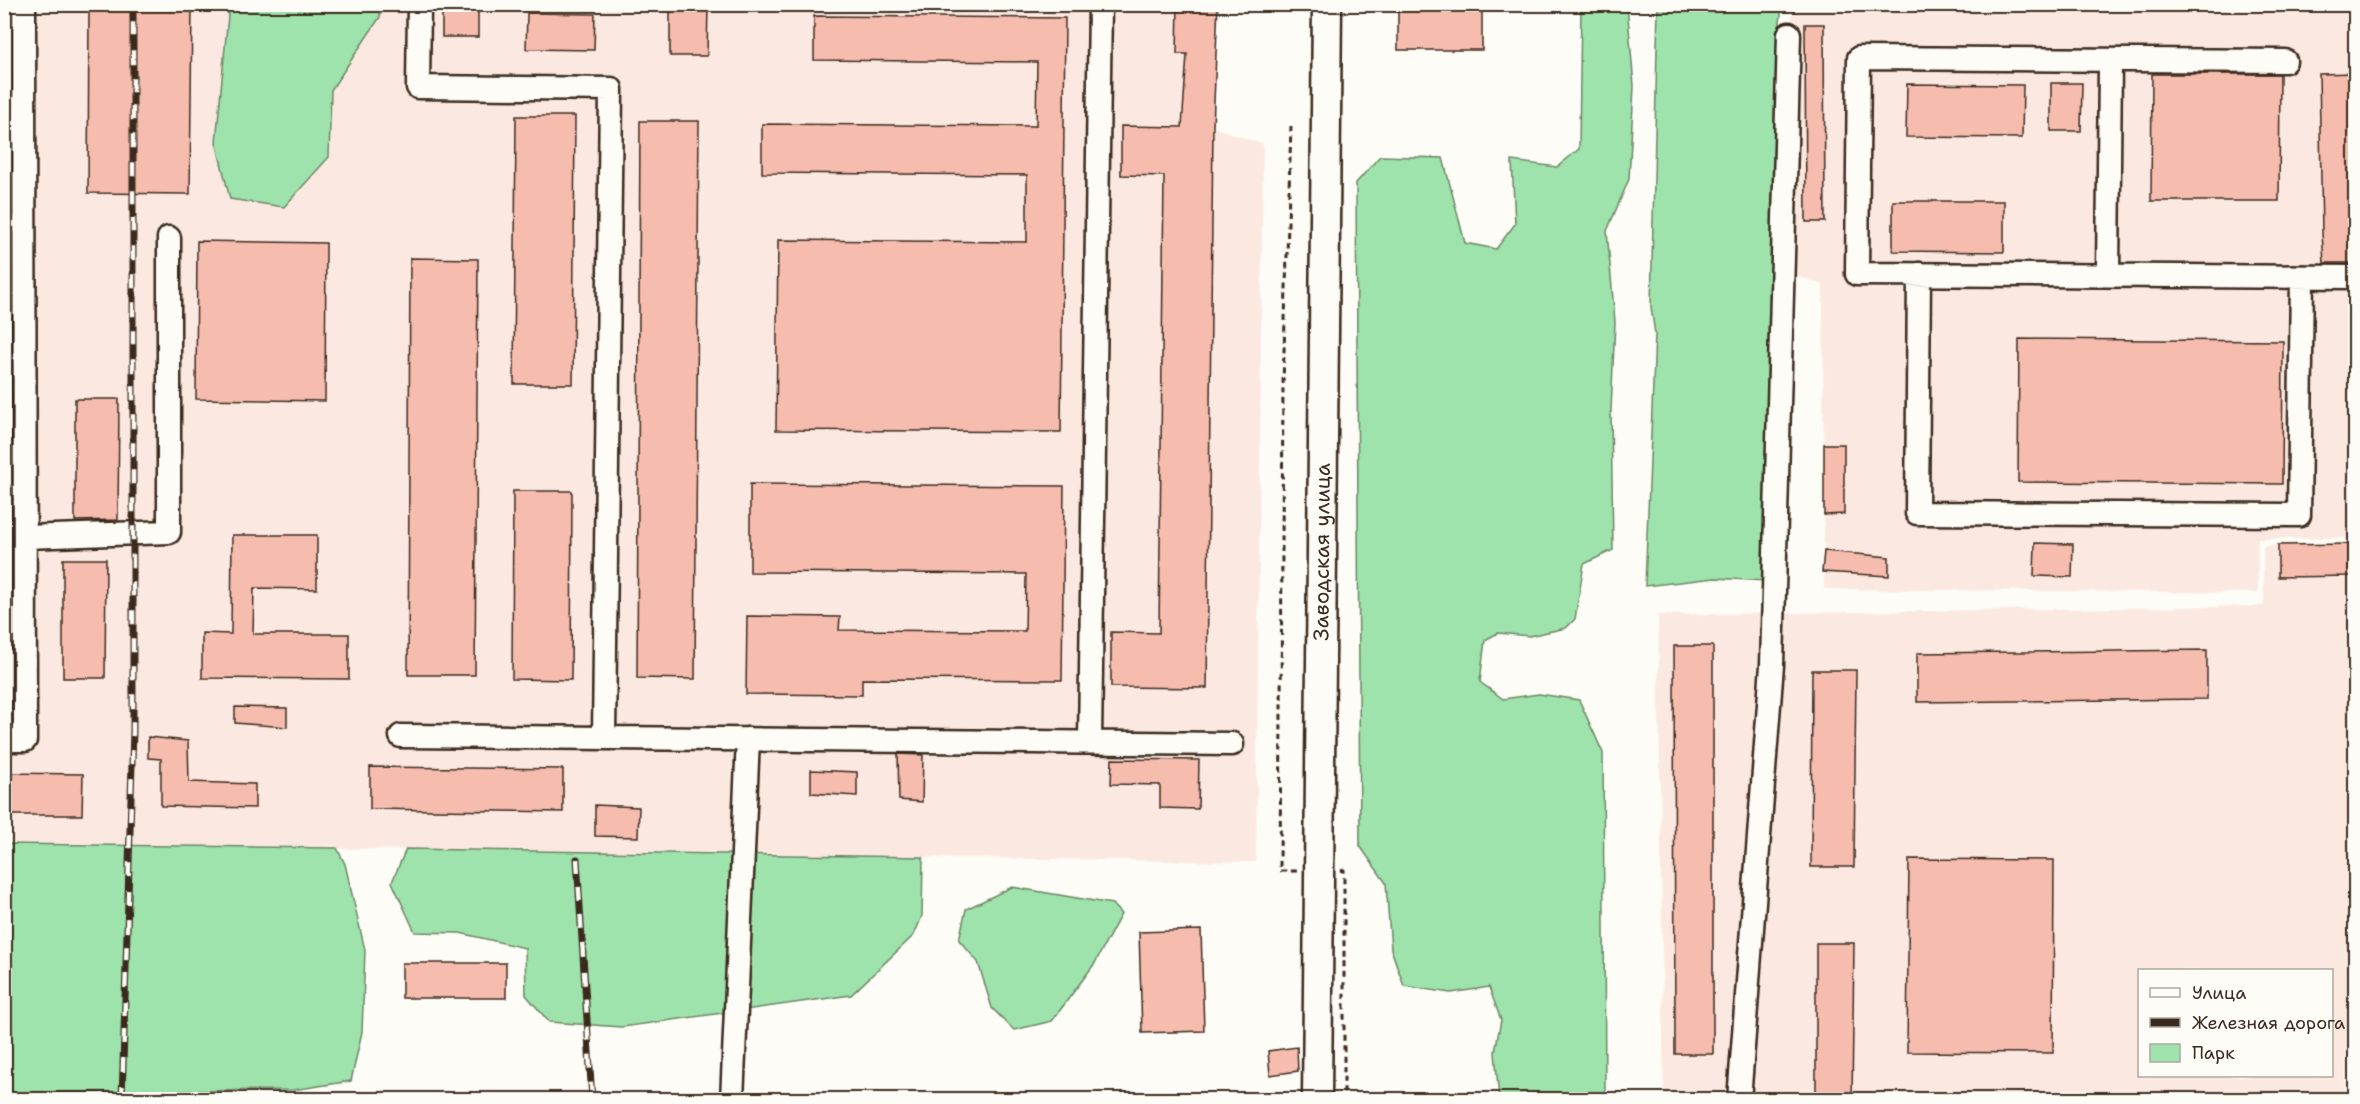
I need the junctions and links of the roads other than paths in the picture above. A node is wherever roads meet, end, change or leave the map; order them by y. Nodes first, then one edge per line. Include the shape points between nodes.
1 (24, 4) edge
2 (419, 4) edge
3 (1100, 4) edge
4 (1327, 4) edge
5 (1789, 34) dead end
6 (2110, 60) junction
7 (2285, 60) dead end
8 (169, 238) dead end
9 (1919, 274) junction
10 (2108, 275) junction
11 (2302, 277) junction
12 (2355, 277) edge
13 (24, 537) junction
14 (400, 736) dead end
15 (604, 738) junction
16 (748, 739) junction
17 (4, 740) edge
18 (1090, 742) junction
19 (1232, 744) dead end
20 (732, 1100) edge
21 (1317, 1100) edge
22 (1739, 1100) edge

1 - 13 lane
2 - 15 lane via 418,87 611,89
3 - 18 lane
4 - 21 main road, Заводская улица
5 - 22 lane via 1772,665
6 - 7 lane
6 - 9 lane via 1859,58 1857,274
6 - 10 lane
8 - 13 lane via 169,532
9 - 10 lane
9 - 11 lane via 1917,513 2299,515
10 - 11 lane
11 - 12 lane
13 - 17 lane via 25,741
14 - 15 lane
15 - 16 lane
16 - 18 lane
16 - 20 lane
18 - 19 lane

